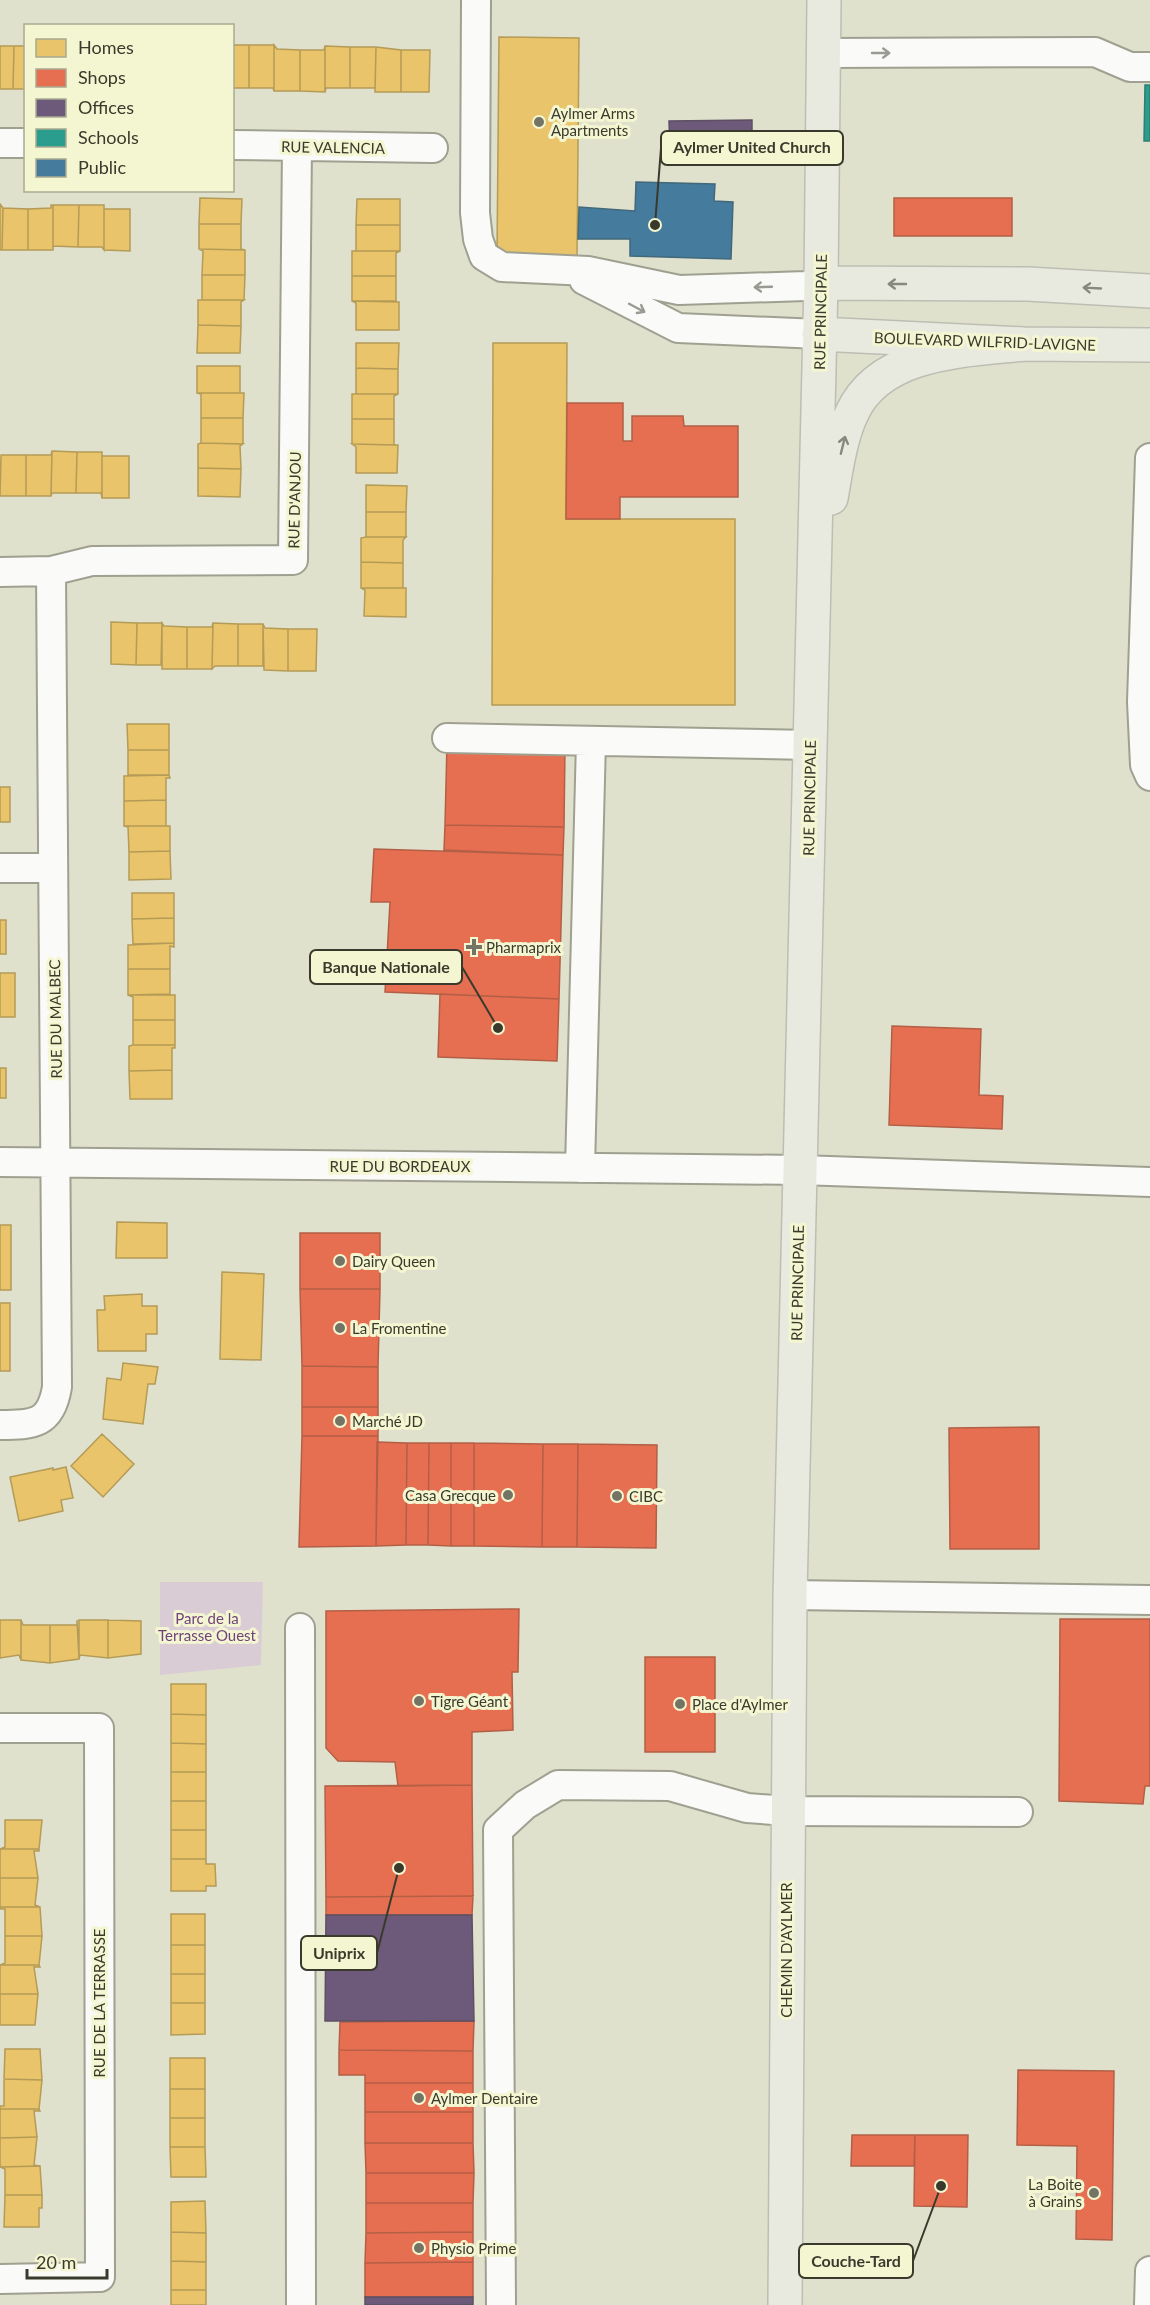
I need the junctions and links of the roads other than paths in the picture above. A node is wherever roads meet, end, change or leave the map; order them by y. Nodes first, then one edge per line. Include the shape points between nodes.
1 (476, 0) edge
2 (824, 0) edge
3 (823, 54) junction
4 (1150, 68) edge
5 (0, 142) edge
6 (24, 143) edge
7 (234, 145) edge
8 (297, 146) junction
9 (433, 148) dead end
10 (567, 270) junction
11 (821, 283) junction
12 (1150, 291) edge
13 (819, 334) junction
14 (1024, 344) junction
15 (1150, 345) edge
16 (1150, 458) edge
17 (51, 571) junction
18 (0, 572) edge
19 (814, 585) junction
20 (447, 738) dead end
21 (591, 741) junction
22 (810, 745) junction
23 (1150, 776) edge
24 (0, 868) edge
25 (53, 868) junction
26 (0, 1162) edge
27 (57, 1163) junction
28 (580, 1168) junction
29 (800, 1170) junction
30 (1150, 1182) edge
31 (0, 1425) edge
32 (790, 1595) junction
33 (1150, 1600) edge
34 (300, 1628) dead end
35 (0, 1728) edge
36 (787, 1811) junction
37 (1018, 1812) dead end
38 (1150, 2271) edge
39 (0, 2278) edge
40 (301, 2305) edge
41 (501, 2305) edge
42 (784, 2305) edge
43 (1149, 2305) edge

1 - 10 street via 474,148 478,239 484,256 502,267
2 - 3 main road, RUE PRINCIPALE
3 -> 4 street via 1095,52 1130,67
3 - 11 main road, RUE PRINCIPALE
5 - 6 street
7 - 8 street, RUE VALENCIA
8 - 9 street, RUE VALENCIA
8 - 17 street, RUE D'ANJOU via 293,560 92,561
11 -> 10 street via 679,290
10 -> 13 street via 678,328
12 -> 11 main road via 1028,284
11 - 13 main road, RUE PRINCIPALE
13 - 14 main road, BOULEVARD WILFRID-LAVIGNE
13 - 19 main road, RUE PRINCIPALE
14 - 15 main road, BOULEVARD WILFRID-LAVIGNE
19 -> 14 main road via 845,433 852,412 873,384 886,373 924,360 965,350
16 - 23 street via 1142,702 1145,765
17 - 18 street, RUE D'ANJOU
17 - 25 street, RUE DU MALBEC
19 - 22 main road, RUE PRINCIPALE
20 - 21 street
21 - 22 street
21 - 28 street
22 - 29 main road, RUE PRINCIPALE
24 - 25 street
25 - 27 street, RUE DU MALBEC
26 - 27 street, RUE DU BORDEAUX
27 - 28 street, RUE DU BORDEAUX
27 - 31 street, RUE DU MALBEC via 54,1404 46,1416 34,1423
28 - 29 street, RUE DU BORDEAUX
29 - 30 street, RUE DU BORDEAUX
29 - 32 main road, RUE PRINCIPALE
32 - 33 street
32 - 36 main road, CHEMIN D'AYLMER
34 - 40 street
35 - 39 street, RUE DE LA TERRASSE via 99,1728 100,2098 100,2277
36 - 37 street
36 - 41 street via 747,1808 670,1786 558,1785 525,1805 498,1830
36 - 42 main road, CHEMIN D'AYLMER
38 - 43 street

